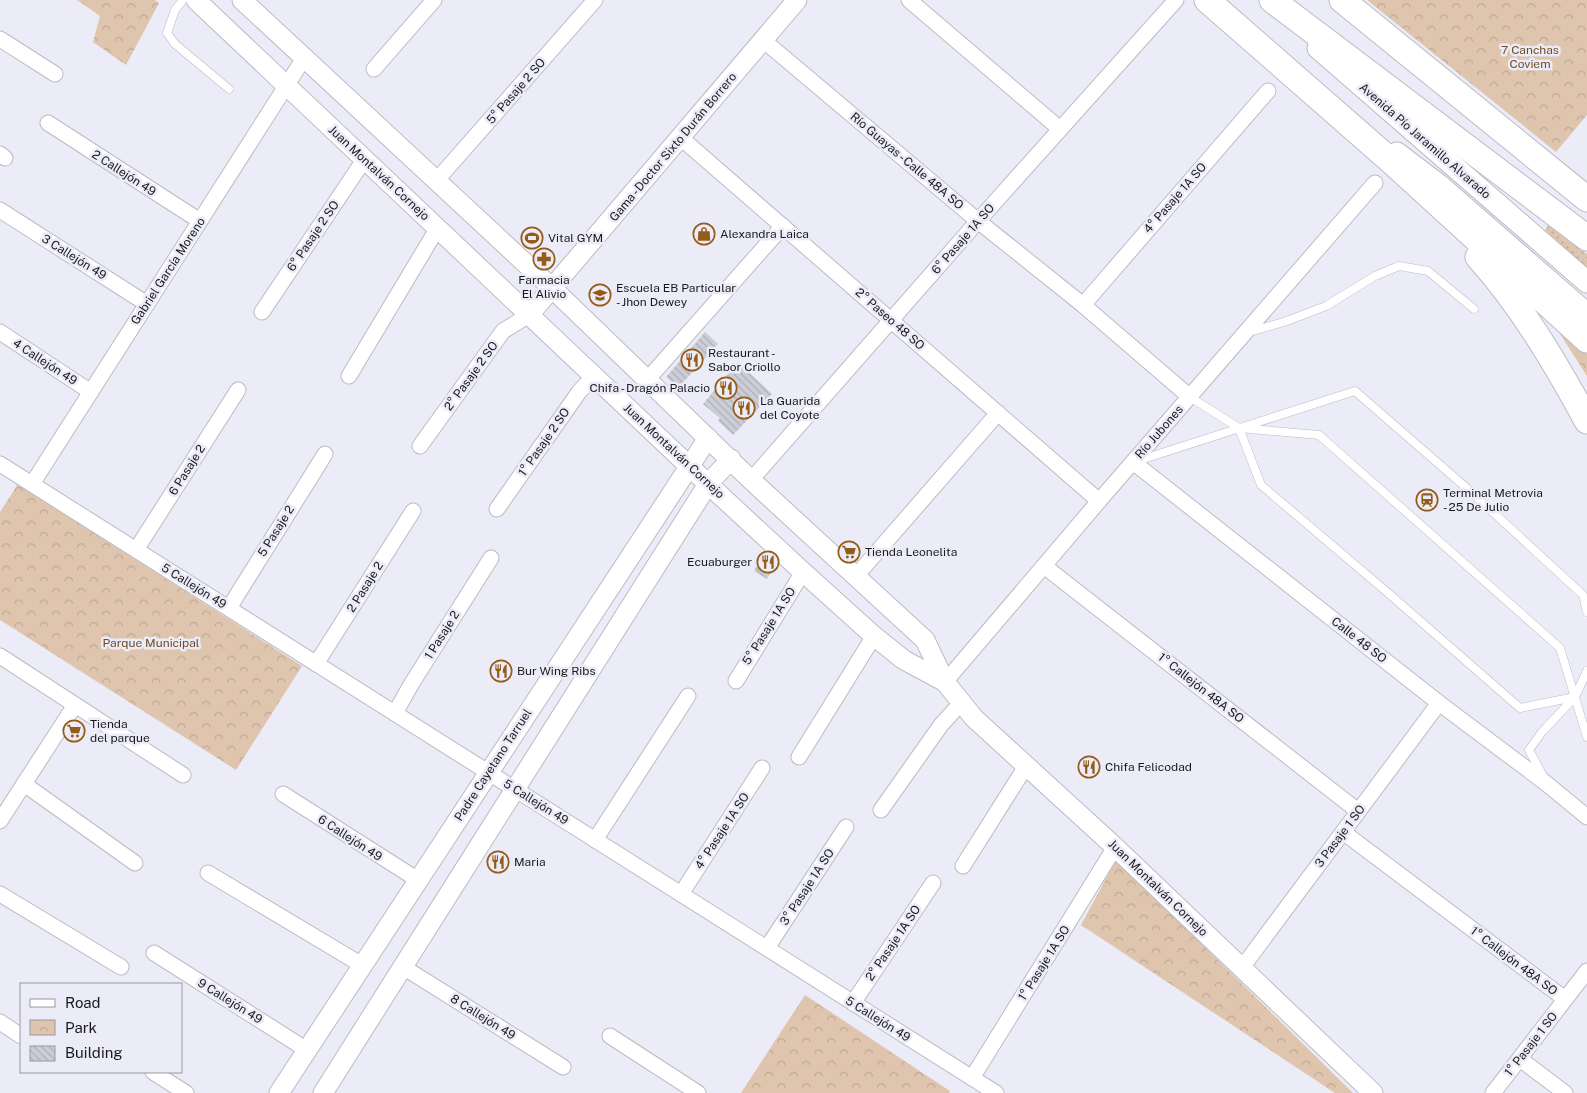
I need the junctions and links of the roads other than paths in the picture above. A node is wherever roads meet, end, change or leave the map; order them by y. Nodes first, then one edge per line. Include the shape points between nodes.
1 (183, 0) edge
2 (242, 0) edge
3 (434, 0) edge
4 (595, 0) edge
5 (797, 0) edge
6 (909, 0) edge
7 (1176, 0) edge
8 (1208, 0) edge
9 (1263, 0) edge
10 (1272, 0) edge
11 (1342, 0) edge
12 (208, 4) edge
13 (0, 39) edge
14 (763, 40) junction
15 (304, 58) junction
16 (374, 69) dead end
17 (55, 74) dead end
18 (1305, 85) junction
19 (286, 86) junction
20 (229, 89) dead end
21 (1268, 91) dead end
22 (48, 123) dead end
23 (1060, 129) junction
24 (681, 138) junction
25 (364, 160) junction
26 (1391, 161) junction
27 (436, 181) junction
28 (1375, 183) dead end
29 (1587, 199) edge
30 (0, 210) edge
31 (200, 221) junction
32 (978, 221) junction
33 (783, 226) junction
34 (437, 229) junction
35 (1587, 238) edge
36 (1587, 282) edge
37 (553, 289) junction
38 (147, 304) junction
39 (1083, 305) junction
40 (1474, 308) dead end
41 (262, 312) dead end
42 (1587, 314) edge
43 (529, 315) junction
44 (891, 321) junction
45 (0, 332) edge
46 (1245, 334) junction
47 (1587, 340) edge
48 (349, 376) dead end
49 (594, 376) junction
50 (647, 380) junction
51 (238, 390) dead end
52 (91, 392) junction
53 (1190, 397) junction
54 (998, 413) junction
55 (1587, 422) edge
56 (1239, 428) junction
57 (708, 438) junction
58 (420, 446) dead end
59 (324, 454) dead end
60 (730, 459) junction
61 (1133, 462) junction
62 (0, 464) edge
63 (689, 465) junction
64 (751, 480) junction
65 (32, 484) junction
66 (708, 484) junction
67 (1099, 501) junction
68 (496, 509) dead end
69 (413, 511) dead end
70 (136, 550) junction
71 (491, 558) dead end
72 (1044, 566) junction
73 (803, 572) junction
74 (856, 576) junction
75 (229, 608) junction
76 (1587, 612) edge
77 (874, 636) junction
78 (0, 656) edge
79 (316, 664) junction
80 (1587, 672) edge
81 (736, 680) dead end
82 (945, 682) junction
83 (688, 696) dead end
84 (1575, 697) junction
85 (1439, 703) junction
86 (961, 704) junction
87 (75, 705) junction
88 (395, 713) junction
89 (1587, 737) edge
90 (799, 757) dead end
91 (1026, 766) junction
92 (762, 768) dead end
93 (488, 773) junction
94 (183, 776) dead end
95 (24, 784) junction
96 (1547, 784) junction
97 (515, 789) junction
98 (283, 794) dead end
99 (881, 810) dead end
100 (1358, 811) junction
101 (1587, 817) edge
102 (0, 821) edge
103 (846, 827) dead end
104 (1343, 832) junction
105 (595, 840) junction
106 (1115, 847) junction
107 (135, 863) dead end
108 (963, 866) dead end
109 (208, 873) dead end
110 (418, 880) junction
111 (933, 883) dead end
112 (0, 894) edge
113 (681, 894) junction
114 (767, 948) junction
115 (154, 953) dead end
116 (362, 965) junction
117 (121, 967) dead end
118 (403, 967) junction
119 (1241, 969) junction
120 (1587, 971) edge
121 (1565, 999) junction
122 (853, 1003) junction
123 (0, 1022) edge
124 (20, 1035) edge
125 (610, 1036) dead end
126 (307, 1050) junction
127 (1520, 1058) junction
128 (563, 1067) dead end
129 (155, 1073) edge
130 (972, 1078) junction
131 (186, 1093) edge
132 (279, 1093) edge
133 (323, 1093) edge
134 (698, 1093) edge
135 (996, 1093) edge
136 (1373, 1093) edge
137 (1493, 1093) edge
138 (1565, 1093) edge

1 - 20 lane via 175,10 167,32 175,44
2 - 15 street, Juan Montalván Cornejo
3 - 16 street
4 - 27 street, 5° Pasaje 2 SO
5 - 14 street, Gama - Doctor Sixto Durán Borrero
6 - 23 street
7 - 23 street, 6° Pasaje 1A SO
8 - 18 highway
9 - 36 main road, Avenida Pío Jaramillo Alvarado
10 - 35 highway
11 - 29 highway
12 - 19 street, Juan Montalván Cornejo
13 - 17 street
14 - 24 street, Gama - Doctor Sixto Durán Borrero
14 - 32 street, Río Guayas - Calle 48A SO
15 - 19 street, Gabriel García Moreno
15 - 27 street, Juan Montalván Cornejo
18 - 26 highway
18 - 42 main road, Avenida Pío Jaramillo Alvarado via 1439,184
19 - 25 street, Juan Montalván Cornejo
19 - 31 street, Gabriel García Moreno
21 - 39 street, 4° Pasaje 1A SO
22 - 31 street, 2 Callejón 49
23 - 32 street, 6° Pasaje 1A SO
24 - 33 street, 2° Paseo 48 SO
24 - 37 street, Gama - Doctor Sixto Durán Borrero
25 - 34 street, Juan Montalván Cornejo
25 - 41 street, 6° Pasaje 2 SO
26 - 47 highway
26 - 55 highway via 1510,297 1543,344
27 - 37 street, Juan Montalván Cornejo
28 - 46 street, Río Jubones
30 - 38 street, 3 Callejón 49
31 - 38 street, Gabriel García Moreno
32 - 39 street, Río Guayas - Calle 48A SO
32 - 44 street, 6° Pasaje 1A SO
33 - 44 street, 2° Paseo 48 SO
33 - 50 street
34 - 43 street, Juan Montalván Cornejo
34 - 48 street
37 - 43 street, Gama - Doctor Sixto Durán Borrero
37 - 50 street, Juan Montalván Cornejo
38 - 52 street, Gabriel García Moreno
39 - 53 street, Río Guayas - Calle 48A SO
40 - 46 lane via 1428,271 1399,266 1375,276 1326,306
43 - 49 street, Juan Montalván Cornejo
43 - 58 street, 2° Pasaje 2 SO via 504,331
44 - 54 street, 2° Paseo 48 SO
44 - 64 street, 6° Pasaje 1A SO
45 - 52 street, 4 Callejón 49
46 - 53 street, Río Jubones
49 - 63 street, Juan Montalván Cornejo
49 - 68 street, 1° Pasaje 2 SO via 579,392
50 - 57 street, Juan Montalván Cornejo
51 - 70 street, 6 Pasaje 2
52 - 65 street, Gabriel García Moreno
53 - 56 lane
53 - 61 street, Río Jubones
54 - 67 street, 2° Paseo 48 SO
54 - 74 street
56 - 61 lane
56 - 76 lane via 1355,391 1583,595
56 - 84 lane via 1319,435 1560,648
56 - 84 lane via 1261,485 1520,708
57 - 60 street, Juan Montalván Cornejo
57 - 63 street, Padre Cayetano Tarruel
59 - 75 street, 5 Pasaje 2
60 - 64 street, Juan Montalván Cornejo
60 - 66 street
61 - 67 street, Río Jubones
61 - 85 street, Calle 48 SO
62 - 65 street, 5 Callejón 49
63 - 66 street, Juan Montalván Cornejo
63 - 93 street, Padre Cayetano Tarruel
64 - 74 street, Juan Montalván Cornejo
65 - 70 street, 5 Callejón 49
66 - 73 street, Juan Montalván Cornejo
66 - 97 street
67 - 72 street, Río Jubones
69 - 79 street, 2 Pasaje 2
70 - 75 street, 5 Callejón 49
71 - 88 street, 1 Pasaje 2
72 - 82 street, Río Jubones
72 - 100 street, 1° Callejón 48A SO
73 - 77 street, Juan Montalván Cornejo
73 - 81 street, 5° Pasaje 1A SO
74 - 82 street, Juan Montalván Cornejo via 925,640
75 - 79 street, 5 Callejón 49
77 - 82 street, Juan Montalván Cornejo via 904,660
77 - 90 street
78 - 87 street
79 - 88 street, 5 Callejón 49
80 - 84 lane
82 - 86 street, Juan Montalván Cornejo
83 - 105 street
84 - 89 lane
84 - 96 lane via 1529,750
85 - 96 street, Calle 48 SO
85 - 100 street, 3 Pasaje 1 SO
86 - 91 street, Juan Montalván Cornejo
86 - 99 street via 941,725
87 - 94 street
87 - 95 street
88 - 93 street, 5 Callejón 49
91 - 106 street, Juan Montalván Cornejo
91 - 108 street
92 - 113 street, 4° Pasaje 1A SO
93 - 97 street, 5 Callejón 49
93 - 110 street, Padre Cayetano Tarruel
95 - 102 street
95 - 107 street
96 - 101 street, Calle 48 SO
97 - 105 street, 5 Callejón 49
97 - 118 street
98 - 110 street, 6 Callejón 49
100 - 104 street, 3 Pasaje 1 SO
103 - 114 street, 3° Pasaje 1A SO
104 - 119 street, 3 Pasaje 1 SO
104 - 121 street, 1° Callejón 48A SO
105 - 113 street, 5 Callejón 49
106 - 119 street, Juan Montalván Cornejo
106 - 130 street, 1° Pasaje 1A SO
109 - 116 street
110 - 116 street, Padre Cayetano Tarruel
111 - 122 street, 2° Pasaje 1A SO
112 - 117 street
113 - 114 street, 5 Callejón 49
114 - 122 street, 5 Callejón 49
115 - 126 street, 9 Callejón 49
116 - 126 street, Padre Cayetano Tarruel
118 - 128 street, 8 Callejón 49
118 - 133 street
119 - 136 street, Juan Montalván Cornejo
120 - 121 street, 1° Pasaje 1 SO
121 - 127 street, 1° Pasaje 1 SO
122 - 130 street, 5 Callejón 49
123 - 124 street
125 - 134 street
126 - 132 street, Padre Cayetano Tarruel
127 - 137 street, 1° Pasaje 1 SO
127 - 138 street
129 - 131 street
130 - 135 street, 5 Callejón 49

